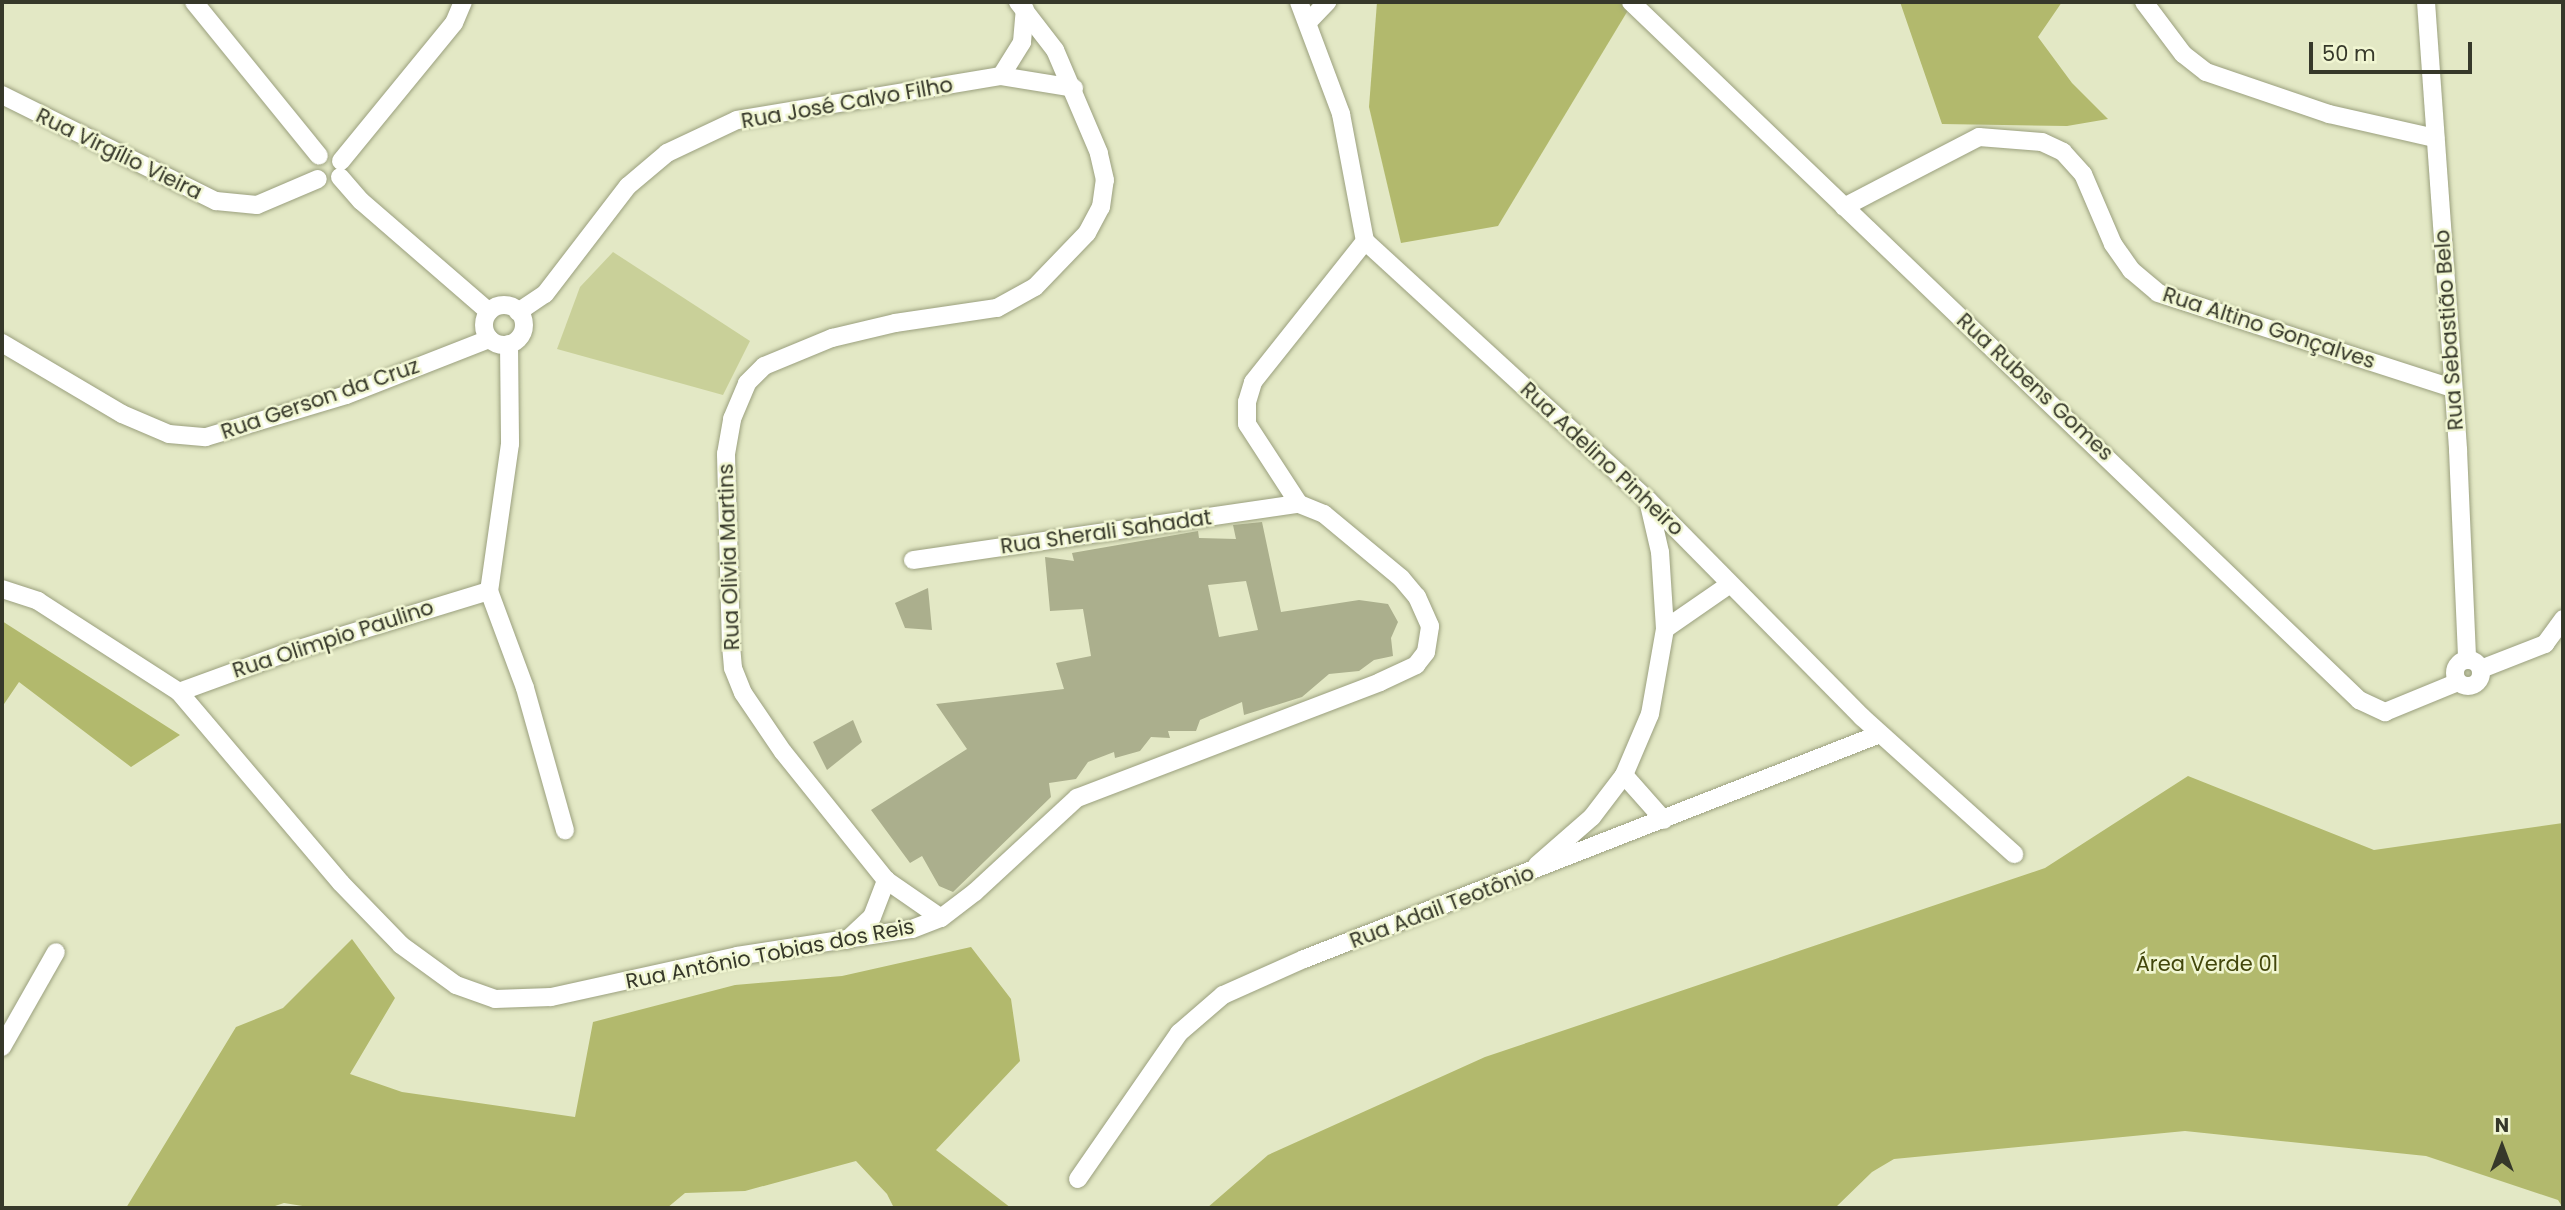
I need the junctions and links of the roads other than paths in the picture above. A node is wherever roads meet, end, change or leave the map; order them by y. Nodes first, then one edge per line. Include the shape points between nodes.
1 (194, 2) edge
2 (463, 2) edge
3 (1299, 2) edge
4 (1327, 2) edge
5 (1631, 2) edge
6 (2144, 2) edge
7 (2426, 2) edge
8 (1022, 5) edge
9 (1308, 22) junction
10 (1001, 76) junction
11 (1074, 88) junction
12 (2, 95) edge
13 (2435, 138) junction
14 (319, 156) junction
15 (341, 169) junction
16 (317, 179) junction
17 (1844, 207) junction
18 (1365, 241) junction
19 (489, 312) junction
20 (518, 312) junction
21 (489, 339) junction
22 (2, 343) edge
23 (509, 344) junction
24 (2452, 388) junction
25 (1648, 500) junction
26 (1299, 504) junction
27 (913, 559) dead end
28 (1730, 584) junction
29 (2, 589) edge
30 (489, 591) junction
31 (2563, 619) edge
32 (1665, 629) junction
33 (2474, 664) junction
34 (179, 692) junction
35 (1880, 734) junction
36 (1624, 775) junction
37 (1664, 820) junction
38 (565, 830) dead end
39 (2014, 854) dead end
40 (1525, 876) junction
41 (886, 880) junction
42 (941, 918) junction
43 (846, 941) junction
44 (56, 952) dead end
45 (2, 1048) edge
46 (1078, 1179) dead end

1 - 14 street
2 - 15 street via 454,23
3 - 9 street
4 - 9 street
5 - 17 street, Rua Rubens Gomes
6 - 13 street via 2183,54 2206,72 2329,114
7 - 13 street, Rua Sebastião Belo
8 - 10 street via 1022,42
8 - 11 street, Rua Olivia Martins via 1055,50
9 - 18 street via 1341,114
10 - 11 street, Rua José Calvo Filho
10 - 20 street, Rua José Calvo Filho via 737,120 667,153 628,186 545,294
11 - 41 street, Rua Olivia Martins via 1099,153 1105,180 1101,207 1087,233 1035,287 997,308 895,323 781,356 747,383 732,419 724,493 733,668 763,726
12 - 16 street, Rua Virgílio Vieira via 216,201 257,205
13 - 24 street, Rua Sebastião Belo
14 - 15 street via 327,153
14 - 16 street via 314,163
15 - 16 street, Rua Virgílio Vieira via 325,183
15 - 19 street via 362,201
17 - 24 street, Rua Altino Gonçalves via 1979,138 2042,142 2063,152 2083,174 2113,244 2131,270 2158,292
17 - 33 street, Rua Rubens Gomes via 2080,428 2359,700 2385,712 2458,682 2455,670
18 - 25 street, Rua Adelino Pinheiro
18 - 26 street, Rua Antônio Tobias dos Reis via 1264,365 1247,402 1247,424 1255,442
19 - 20 street via 504,306
19 - 21 street via 484,325
20 - 23 street via 523,331
21 - 22 street, Rua Gerson da Cruz via 346,395 242,430 206,437 169,434 122,414
21 - 23 street
23 - 30 street via 510,444
24 - 33 street, Rua Sebastião Belo
25 - 28 street, Rua Adelino Pinheiro
25 - 32 street via 1660,552
26 - 27 street, Rua Sherali Sahadat
26 - 42 street, Rua Antônio Tobias dos Reis via 1324,514 1401,578 1417,597 1430,626 1426,652 1416,665 1077,798
28 - 32 street
28 - 35 street, Rua Adelino Pinheiro
29 - 34 street, Rua Antônio Tobias dos Reis via 48,607
30 - 34 street, Rua Olimpio Paulino via 298,649
30 - 38 street via 525,688
31 - 33 street via 2545,644
32 - 36 street via 1650,714
34 - 43 street, Rua Antônio Tobias dos Reis via 341,883 401,945 456,985 495,999 551,997 737,956
35 - 37 street, Rua Adail Teotônio
35 - 39 street, Rua Adelino Pinheiro
36 - 37 street
36 - 40 street via 1592,817
37 - 40 street, Rua Adail Teotônio
40 - 46 street, Rua Adail Teotônio via 1304,959 1223,995 1179,1033
41 - 42 street, Rua Olivia Martins
41 - 43 street via 872,917
42 - 43 street, Rua Antônio Tobias dos Reis via 912,929
44 - 45 street

